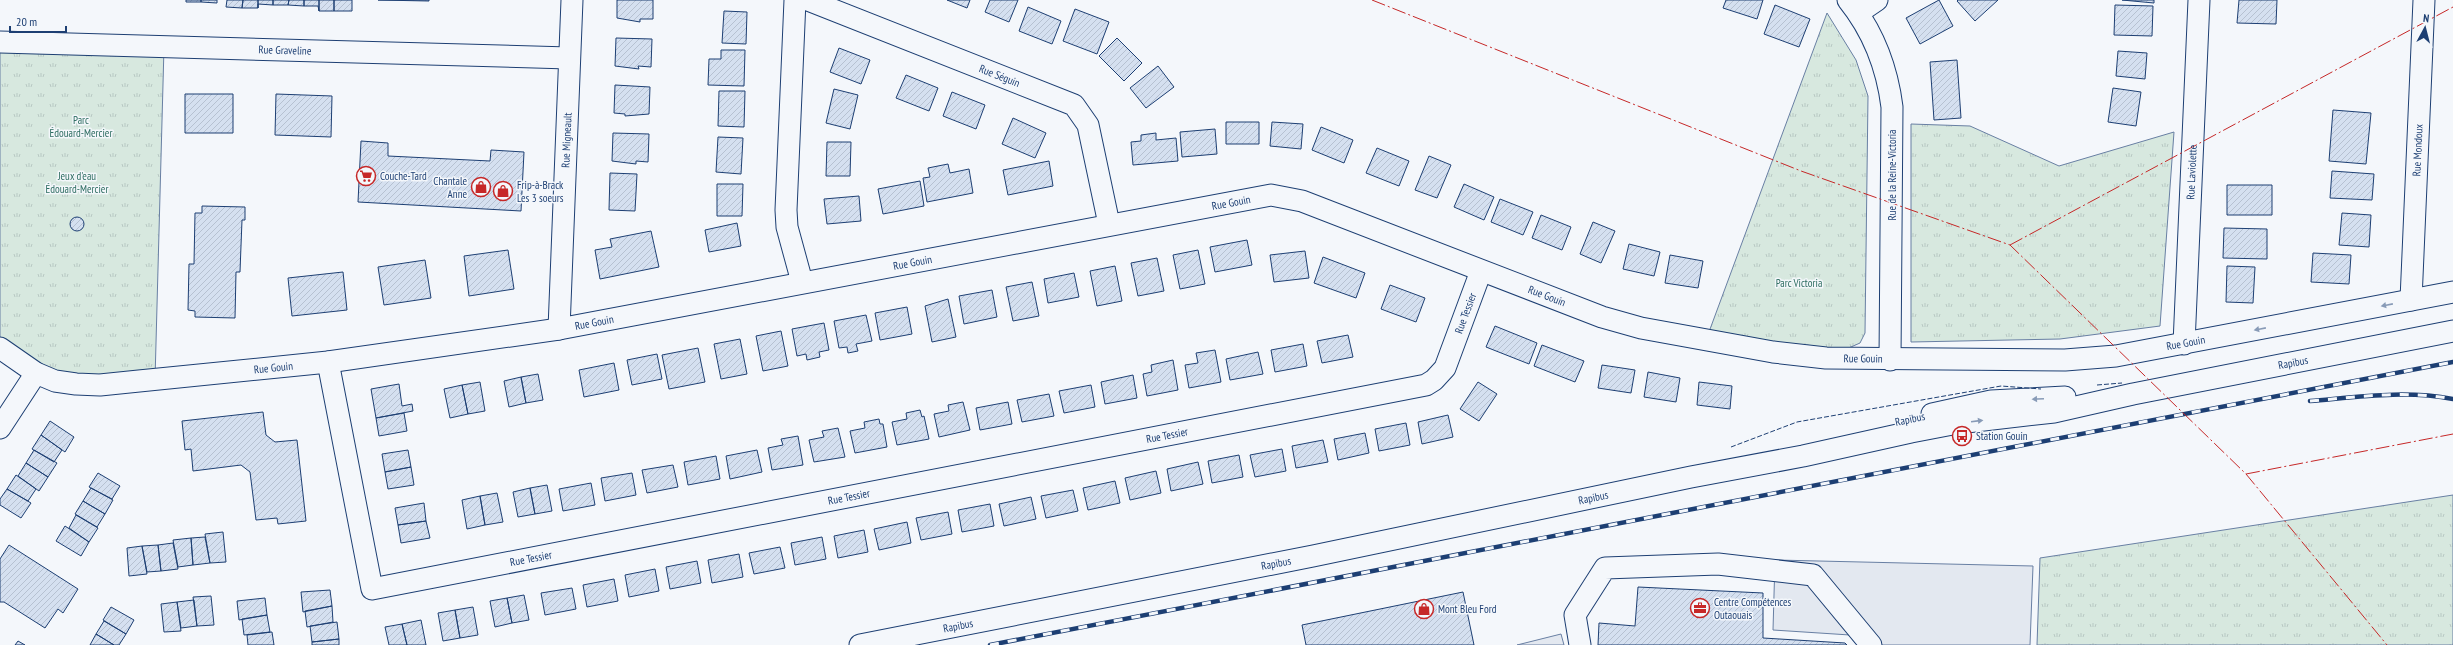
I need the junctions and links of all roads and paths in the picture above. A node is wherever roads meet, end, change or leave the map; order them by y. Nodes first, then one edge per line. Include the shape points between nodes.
1 (572, 0) edge
2 (795, 0) edge
3 (808, 0) edge
4 (1877, 0) edge
5 (2199, 0) edge
6 (2424, 0) edge
7 (1853, 6) edge
8 (0, 42) edge
9 (569, 58) junction
10 (1109, 224) junction
11 (1481, 271) junction
12 (802, 282) junction
13 (2453, 292) edge
14 (2411, 300) junction
15 (559, 329) junction
16 (2453, 330) edge
17 (2184, 344) junction
18 (0, 348) edge
19 (1890, 360) junction
20 (328, 362) junction
21 (36, 373) junction
22 (0, 428) edge
23 (860, 645) edge
24 (1580, 645) edge
25 (1871, 645) edge

1 - 9 street, Rue Migneault
2 - 12 street via 786,210 787,227
3 - 10 street, Rue Séguin via 1074,105 1088,125
4 - 7 street
5 - 17 street, Rue Laviolette
6 - 14 street, Rue Mondoux
7 - 19 street, Rue de la Reine-Victoria via 1877,48 1884,67 1892,107
8 - 9 street, Rue Graveline
9 - 15 street, Rue Migneault
10 - 11 street, Rue Gouin via 1256,196 1278,196 1302,201
10 - 12 street, Rue Gouin
11 - 19 street, Rue Gouin via 1602,317 1641,328 1773,352 1826,358
11 - 20 street, Rue Tessier via 1445,368 1434,380 1426,384 372,589
12 - 15 street, Rue Gouin
13 - 14 street, Rue Gouin
14 -> 17 street, Rue Gouin
15 - 20 street, Rue Gouin
16 - 23 street, Rapibus via 2133,394 1991,402 1799,443 1691,477 1306,558
17 - 19 street, Rue Gouin via 2091,359
18 - 21 street, Rue Gouin
20 - 21 street, Rue Gouin via 100,384 56,381
21 - 22 street
24 - 25 street via 1576,615 1605,568 1718,564 1813,575

